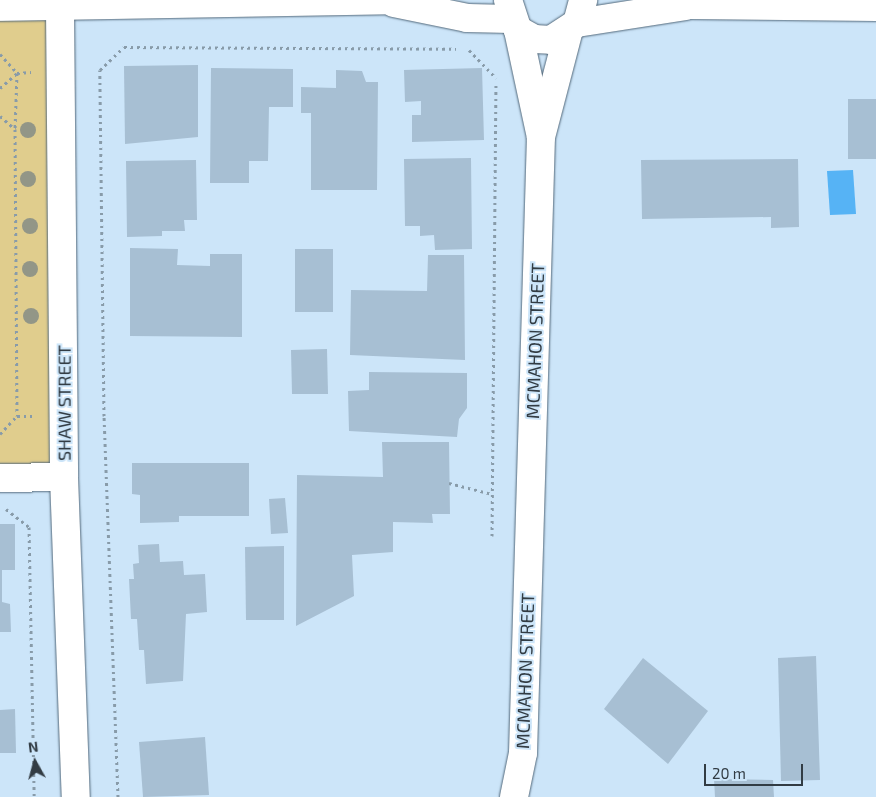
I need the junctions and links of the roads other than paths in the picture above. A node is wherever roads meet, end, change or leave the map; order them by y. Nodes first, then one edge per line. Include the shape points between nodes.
1 (664, 0) edge
2 (400, 1) edge
3 (692, 5) junction
4 (0, 7) edge
5 (876, 7) edge
6 (60, 8) junction
7 (512, 16) edge
8 (576, 19) edge
9 (541, 137) junction
10 (0, 478) edge
11 (64, 478) junction
12 (76, 797) edge
13 (514, 797) edge

1 - 3 street
2 - 6 street
2 - 7 street via 466,18
3 - 5 street
3 - 8 street
4 - 6 street
6 - 11 street, SHAW STREET
7 - 8 street via 534,39 551,40
7 - 9 street
8 - 9 street
9 - 13 street, MCMAHON STREET via 522,753
10 - 11 street
11 - 12 street, SHAW STREET

